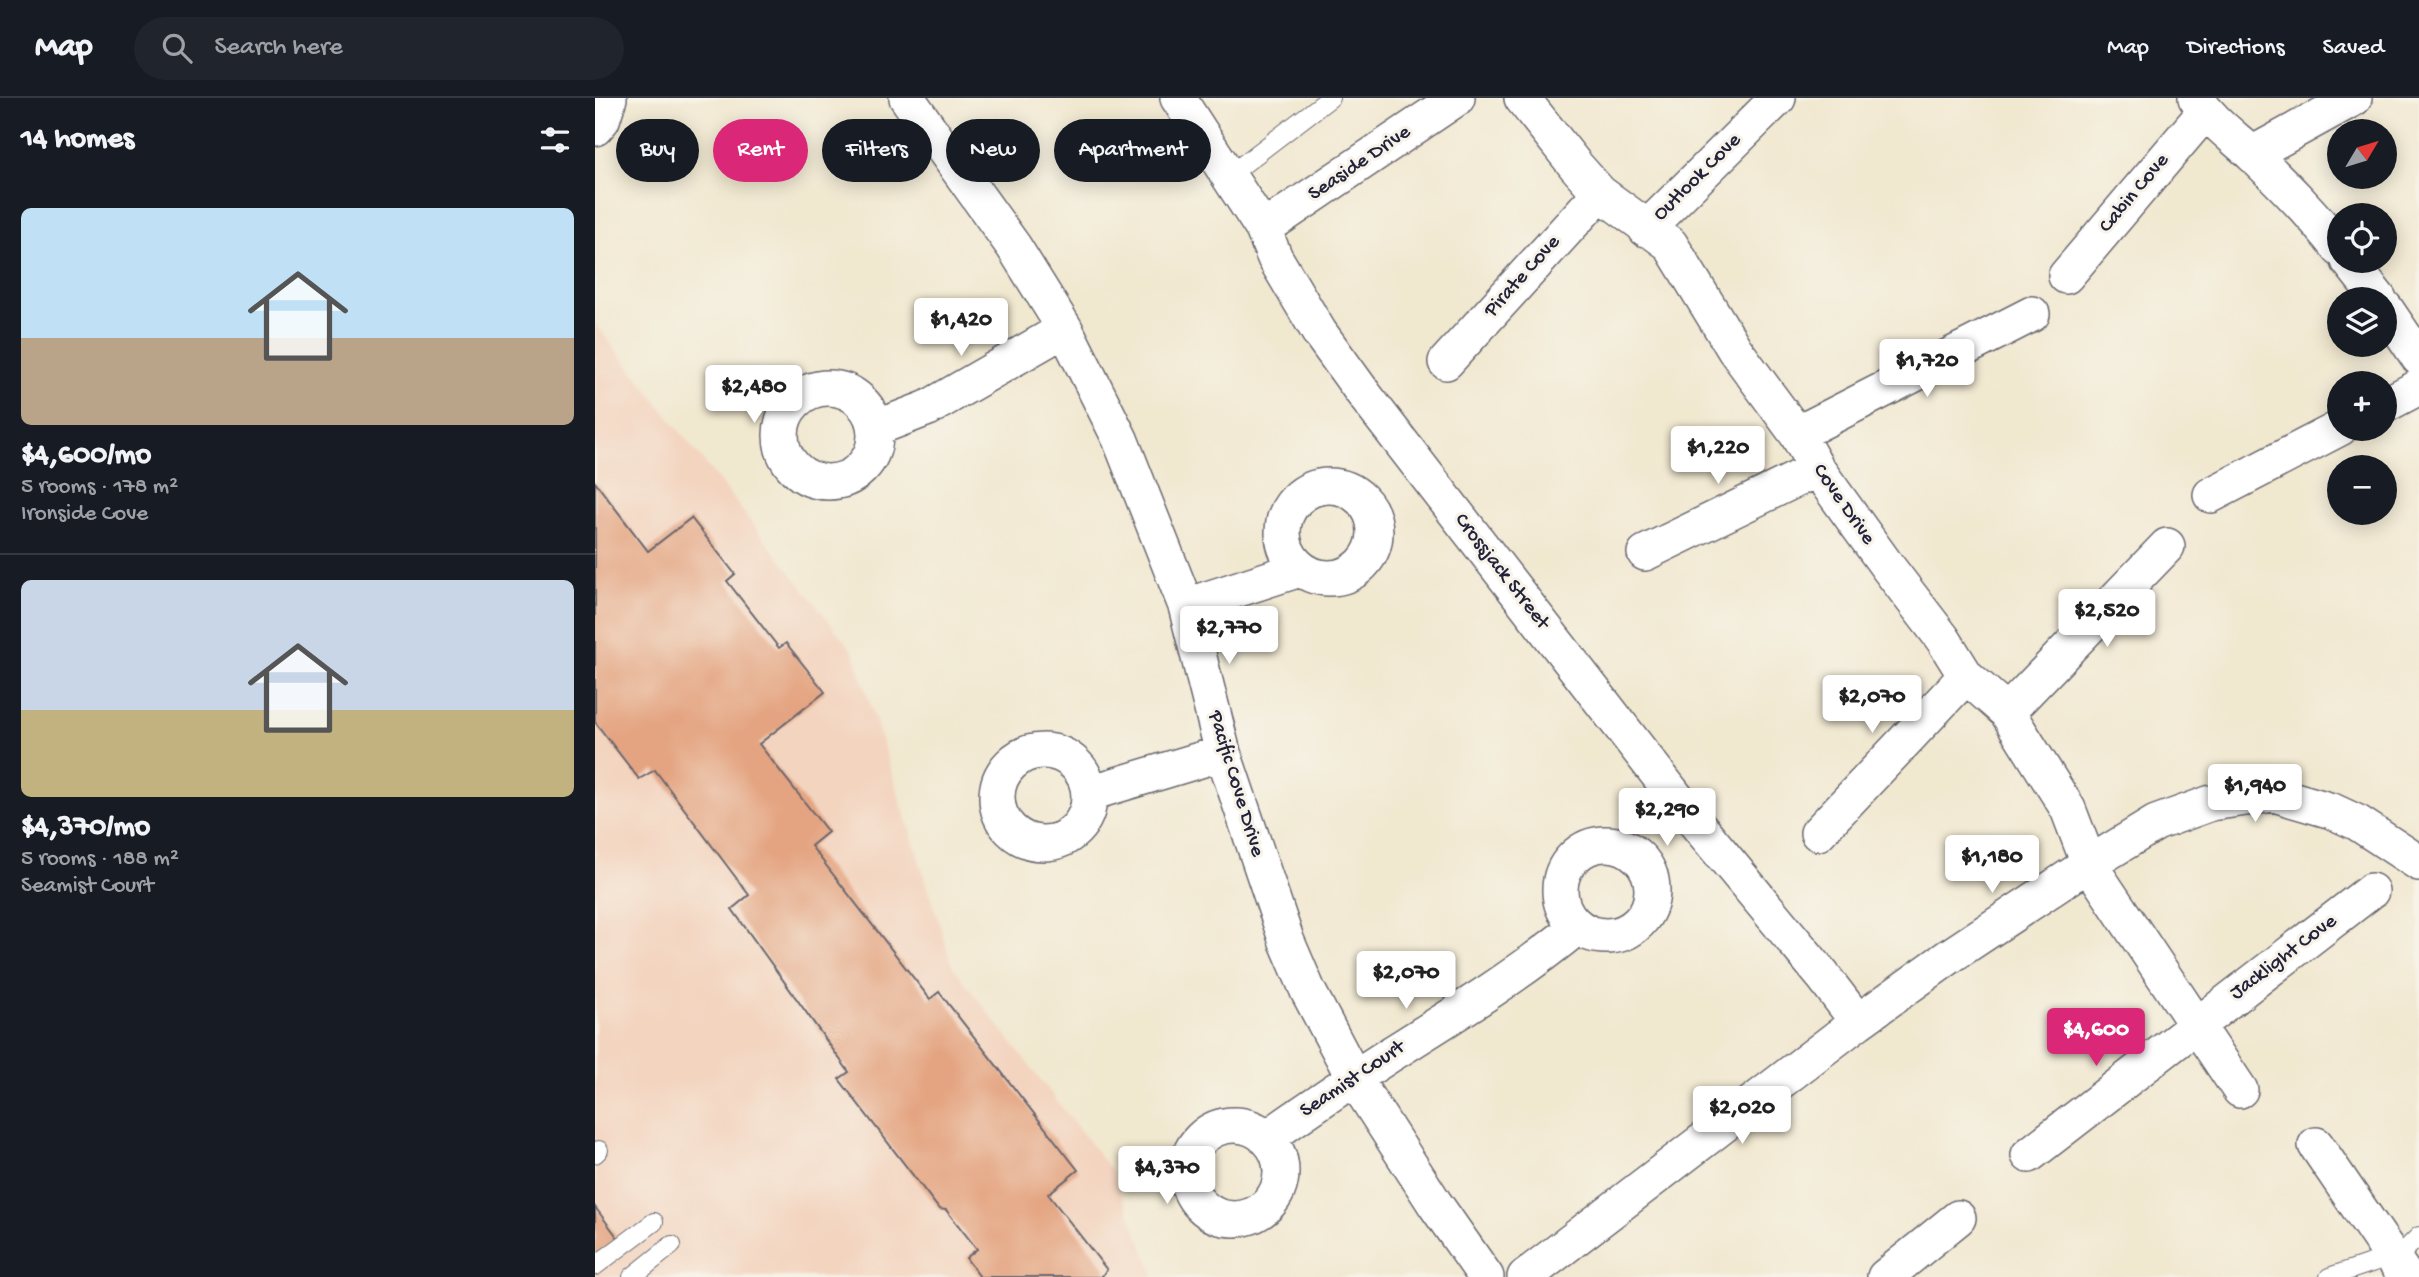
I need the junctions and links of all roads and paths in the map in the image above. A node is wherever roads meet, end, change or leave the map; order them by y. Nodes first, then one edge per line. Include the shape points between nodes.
1 (608, 98) edge
2 (907, 98) edge
3 (1178, 98) edge
4 (1330, 98) edge
5 (1457, 98) edge
6 (1523, 98) edge
7 (1779, 98) edge
8 (2354, 98) edge
9 (2200, 105) edge
10 (595, 128) edge
11 (2252, 154) junction
12 (1228, 176) junction
13 (1600, 193) junction
14 (1262, 229) junction
15 (1646, 229) junction
16 (2327, 232) edge
17 (2358, 273) edge
18 (2066, 276) dead end
19 (2370, 287) edge
20 (2032, 314) dead end
21 (2397, 326) edge
22 (1065, 329) junction
23 (2419, 358) edge
24 (1446, 362) dead end
25 (2419, 387) edge
26 (2397, 399) edge
27 (876, 428) dead end
28 (1797, 434) junction
29 (2327, 435) edge
30 (1817, 469) junction
31 (2211, 495) dead end
32 (2167, 546) dead end
33 (1645, 553) dead end
34 (1300, 569) dead end
35 (1185, 606) junction
36 (1966, 676) junction
37 (2007, 712) junction
38 (1223, 753) junction
39 (1090, 793) dead end
40 (1818, 833) dead end
41 (2419, 863) edge
42 (2089, 864) junction
43 (2371, 891) dead end
44 (1577, 927) dead end
45 (1858, 1022) junction
46 (2197, 1025) junction
47 (1354, 1077) junction
48 (2240, 1090) dead end
49 (1267, 1138) dead end
50 (2316, 1145) dead end
51 (2029, 1155) dead end
52 (1958, 1218) dead end
53 (654, 1222) dead end
54 (672, 1245) dead end
55 (2403, 1257) edge
56 (595, 1266) edge
57 (632, 1277) edge
58 (1486, 1277) edge
59 (1525, 1277) edge
60 (1885, 1277) edge
61 (2329, 1277) edge

1 - 10 street via 603,120
2 - 22 street, Pacific Cove Drive via 1014,247
3 - 12 street, Crossjack Street
4 - 12 lane
5 - 14 street, Seaside Drive
6 - 13 street, Cove Drive
7 - 15 street, Outlook Cove
8 - 11 street
9 - 11 street
9 - 18 street, Cabin Cove
11 - 16 street
12 - 14 street, Crossjack Street
13 - 15 street, Cove Drive
13 - 24 street, Pirate Cove
14 - 45 street, Crossjack Street via 1319,332 1366,397 1691,817
15 - 28 street, Cove Drive via 1670,244 1735,351
17 - 19 street
20 - 28 street
21 - 23 street
22 - 27 street via 928,408
22 - 35 street, Pacific Cove Drive via 1120,439
25 - 26 street
28 - 30 street, Cove Drive
29 - 31 street
30 - 33 street
30 - 36 street, Cove Drive
32 - 37 street
34 - 35 street
35 - 38 street, Pacific Cove Drive
36 - 37 street, Cove Drive
36 - 40 street
37 - 42 street, Cove Drive via 2068,809
38 - 39 street
38 - 47 street, Pacific Cove Drive via 1287,942 1307,991
41 - 42 street via 2340,815 2274,794 2183,811
42 - 45 street
42 - 46 street, Cove Drive
43 - 46 street, Jacklight Cove
44 - 47 street, Seamist Court via 1479,998
45 - 59 street
46 - 48 street, Cove Drive
46 - 51 street, Jacklight Cove
47 - 49 street, Seamist Court
47 - 58 street, Pacific Cove Drive
50 - 55 street
52 - 60 street
53 - 56 lane
54 - 57 lane
55 - 61 lane

